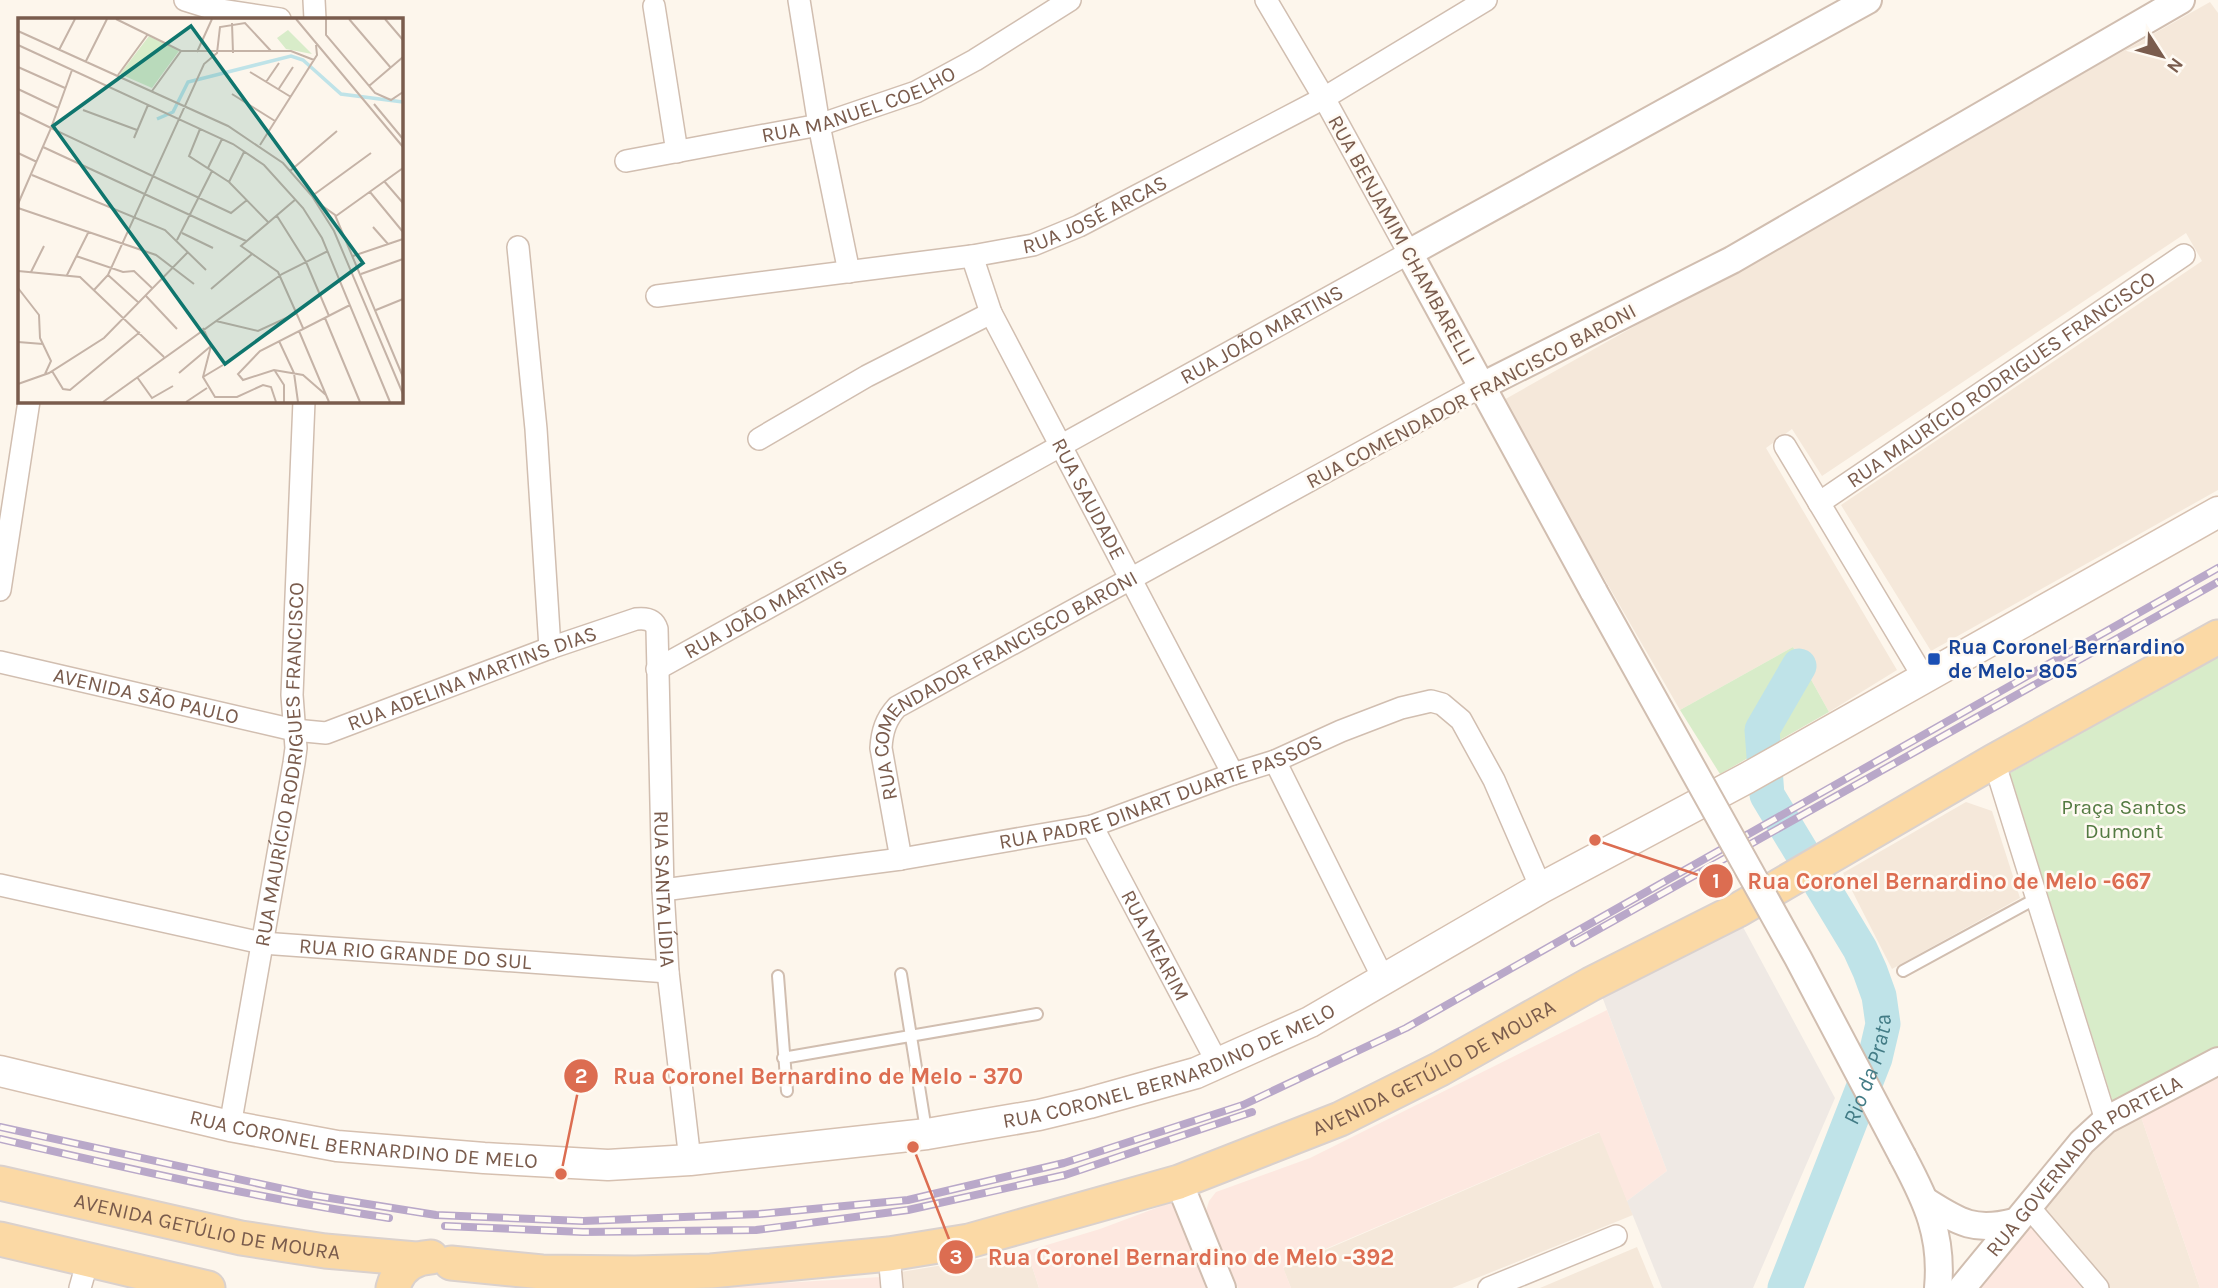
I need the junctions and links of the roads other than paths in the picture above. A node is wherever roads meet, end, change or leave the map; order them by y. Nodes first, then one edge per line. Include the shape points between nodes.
1 (185, 0) edge
2 (314, 0) edge
3 (799, 0) edge
4 (1070, 0) edge
5 (1266, 0) edge
6 (1486, 0) edge
7 (1868, 0) edge
8 (2181, 0) edge
9 (654, 6) dead end
10 (273, 18) edge
11 (314, 18) edge
12 (1324, 98) junction
13 (819, 125) junction
14 (677, 152) junction
15 (626, 161) dead end
16 (518, 247) dead end
17 (1409, 253) junction
18 (2184, 255) dead end
19 (972, 256) junction
20 (849, 272) junction
21 (657, 296) dead end
22 (991, 313) junction
23 (1482, 386) junction
24 (29, 402) edge
25 (304, 402) edge
26 (759, 439) dead end
27 (1059, 446) junction
28 (1785, 446) dead end
29 (1819, 503) junction
30 (2218, 512) edge
31 (1132, 579) junction
32 (0, 590) edge
33 (649, 620) joint
34 (2218, 637) edge
35 (550, 648) junction
36 (0, 662) edge
37 (657, 669) junction
38 (1924, 678) junction
39 (294, 730) junction
40 (1275, 761) junction
41 (1994, 761) junction
42 (1233, 774) junction
43 (1092, 826) junction
44 (901, 859) junction
45 (0, 885) edge
46 (1541, 888) junction
47 (663, 890) junction
48 (2037, 898) junction
49 (261, 943) junction
50 (1903, 971) dead end
51 (668, 972) junction
52 (901, 974) dead end
53 (778, 976) dead end
54 (1383, 978) junction
55 (1037, 1014) dead end
56 (911, 1036) junction
57 (783, 1058) junction
58 (2218, 1061) edge
59 (1218, 1064) junction
60 (0, 1071) edge
61 (787, 1091) dead end
62 (2106, 1119) junction
63 (230, 1126) junction
64 (927, 1134) junction
65 (690, 1160) junction
66 (1179, 1182) junction
67 (0, 1183) edge
68 (1927, 1202) junction
69 (2021, 1214) junction
70 (1616, 1236) dead end
71 (0, 1239) edge
72 (889, 1254) junction
73 (416, 1259) junction
74 (574, 1273) junction
75 (84, 1274) edge
76 (459, 1276) edge
77 (636, 1281) edge
78 (208, 1288) edge
79 (393, 1288) edge
80 (534, 1288) edge
81 (892, 1288) edge
82 (1222, 1288) edge
83 (1489, 1288) edge
84 (1938, 1288) edge
85 (1962, 1288) edge
86 (2098, 1288) edge

1 - 10 street
2 - 11 street
3 - 13 street
4 - 13 street, RUA MANUEL COELHO via 916,92
5 - 12 street, RUA BENJAMIM CHAMBARELLI
6 - 12 street, RUA JOSÉ ARCAS
7 - 17 street, RUA JOÃO MARTINS
8 - 23 street, RUA COMENDADOR FRANCISCO BARONI via 1732,260
9 - 14 street
12 - 17 street, RUA BENJAMIM CHAMBARELLI
12 - 19 street, RUA JOSÉ ARCAS via 1079,226 1032,245
13 - 14 street, RUA MANUEL COELHO
13 - 20 street
14 - 15 street, RUA MANUEL COELHO
16 - 35 street
17 - 23 street, RUA BENJAMIM CHAMBARELLI
17 - 27 street, RUA JOÃO MARTINS
18 - 29 street, RUA MAURÍCIO RODRIGUES FRANCISCO
19 - 20 street, RUA JOSÉ ARCAS
19 - 22 street, RUA SAUDADE
20 - 21 street, RUA JOSÉ ARCAS
22 - 26 street via 867,376
22 - 27 street, RUA SAUDADE
23 - 31 street, RUA COMENDADOR FRANCISCO BARONI
23 - 68 street, RUA BENJAMIM CHAMBARELLI, bridge via 1798,958
24 - 32 street
25 - 39 street, RUA MAURÍCIO RODRIGUES FRANCISCO
27 - 31 street, RUA SAUDADE
27 - 37 street, RUA JOÃO MARTINS
28 - 29 street
29 - 38 street
30 - 38 main road, RUA CORONEL BERNARDINO DE MELO
31 - 42 street, RUA SAUDADE
31 - 44 street, RUA COMENDADOR FRANCISCO BARONI via 913,697 889,715 881,748
33 - 35 street, RUA ADELINA MARTINS DIAS via 636,619
33 - 37 street, RUA SANTA LÍDIA via 657,629
34 - 41 main road, AVENIDA GETÚLIO DE MOURA
35 - 39 street, RUA ADELINA MARTINS DIAS via 339,730
36 - 39 street, AVENIDA SÃO PAULO
37 - 47 street, RUA SANTA LÍDIA
38 - 46 main road, RUA CORONEL BERNARDINO DE MELO
39 - 49 street, RUA MAURÍCIO RODRIGUES FRANCISCO via 295,764
40 - 42 street, RUA PADRE DINART DUARTE PASSOS
40 - 46 street, RUA PADRE DINART DUARTE PASSOS via 1401,708 1431,701 1442,704 1461,720 1494,780
40 - 54 street
41 - 48 street
41 - 66 main road, AVENIDA GETÚLIO DE MOURA via 1738,910 1591,984 1440,1069 1340,1119
42 - 43 street, RUA PADRE DINART DUARTE PASSOS
43 - 44 street, RUA PADRE DINART DUARTE PASSOS
43 - 59 street, RUA MEARIM
44 - 47 street, RUA PADRE DINART DUARTE PASSOS
45 - 49 street, RUA RIO GRANDE DO SUL
46 - 54 main road, RUA CORONEL BERNARDINO DE MELO
47 - 51 street, RUA SANTA LÍDIA
48 - 50 lane
48 - 62 street
49 - 51 street, RUA RIO GRANDE DO SUL
49 - 63 street, RUA MAURÍCIO RODRIGUES FRANCISCO
51 - 65 street, RUA SANTA LÍDIA
52 - 56 lane
53 - 57 lane
54 - 59 main road, RUA CORONEL BERNARDINO DE MELO via 1310,1022
55 - 56 lane
56 - 57 lane
56 - 64 lane
57 - 61 lane
58 - 62 street, RUA GOVERNADOR PORTELA
59 - 64 main road, RUA CORONEL BERNARDINO DE MELO via 1052,1112
60 - 63 main road, RUA CORONEL BERNARDINO DE MELO
62 - 69 street, RUA GOVERNADOR PORTELA
63 - 65 main road, RUA CORONEL BERNARDINO DE MELO via 337,1146 484,1158 608,1165
64 - 65 main road, RUA CORONEL BERNARDINO DE MELO
66 - 72 main road, AVENIDA GETÚLIO DE MOURA via 969,1241
66 - 82 street
67 - 73 main road, AVENIDA GETÚLIO DE MOURA via 241,1238
68 - 69 street via 1972,1226 1997,1227
68 - 84 street, RUA BENJAMIM CHAMBARELLI via 1938,1251
69 - 85 street, RUA GOVERNADOR PORTELA
69 - 86 street
70 - 83 street
71 - 75 main road
72 - 77 main road, AVENIDA GETÚLIO DE MOURA
72 - 81 street
73 - 76 main road, AVENIDA GETÚLIO DE MOURA via 434,1257
73 - 79 main road via 401,1270
74 - 76 main road, AVENIDA GETÚLIO DE MOURA
74 - 77 main road, AVENIDA GETÚLIO DE MOURA
74 - 80 main road, AVENIDA GETÚLIO DE MOURA
75 - 78 main road

